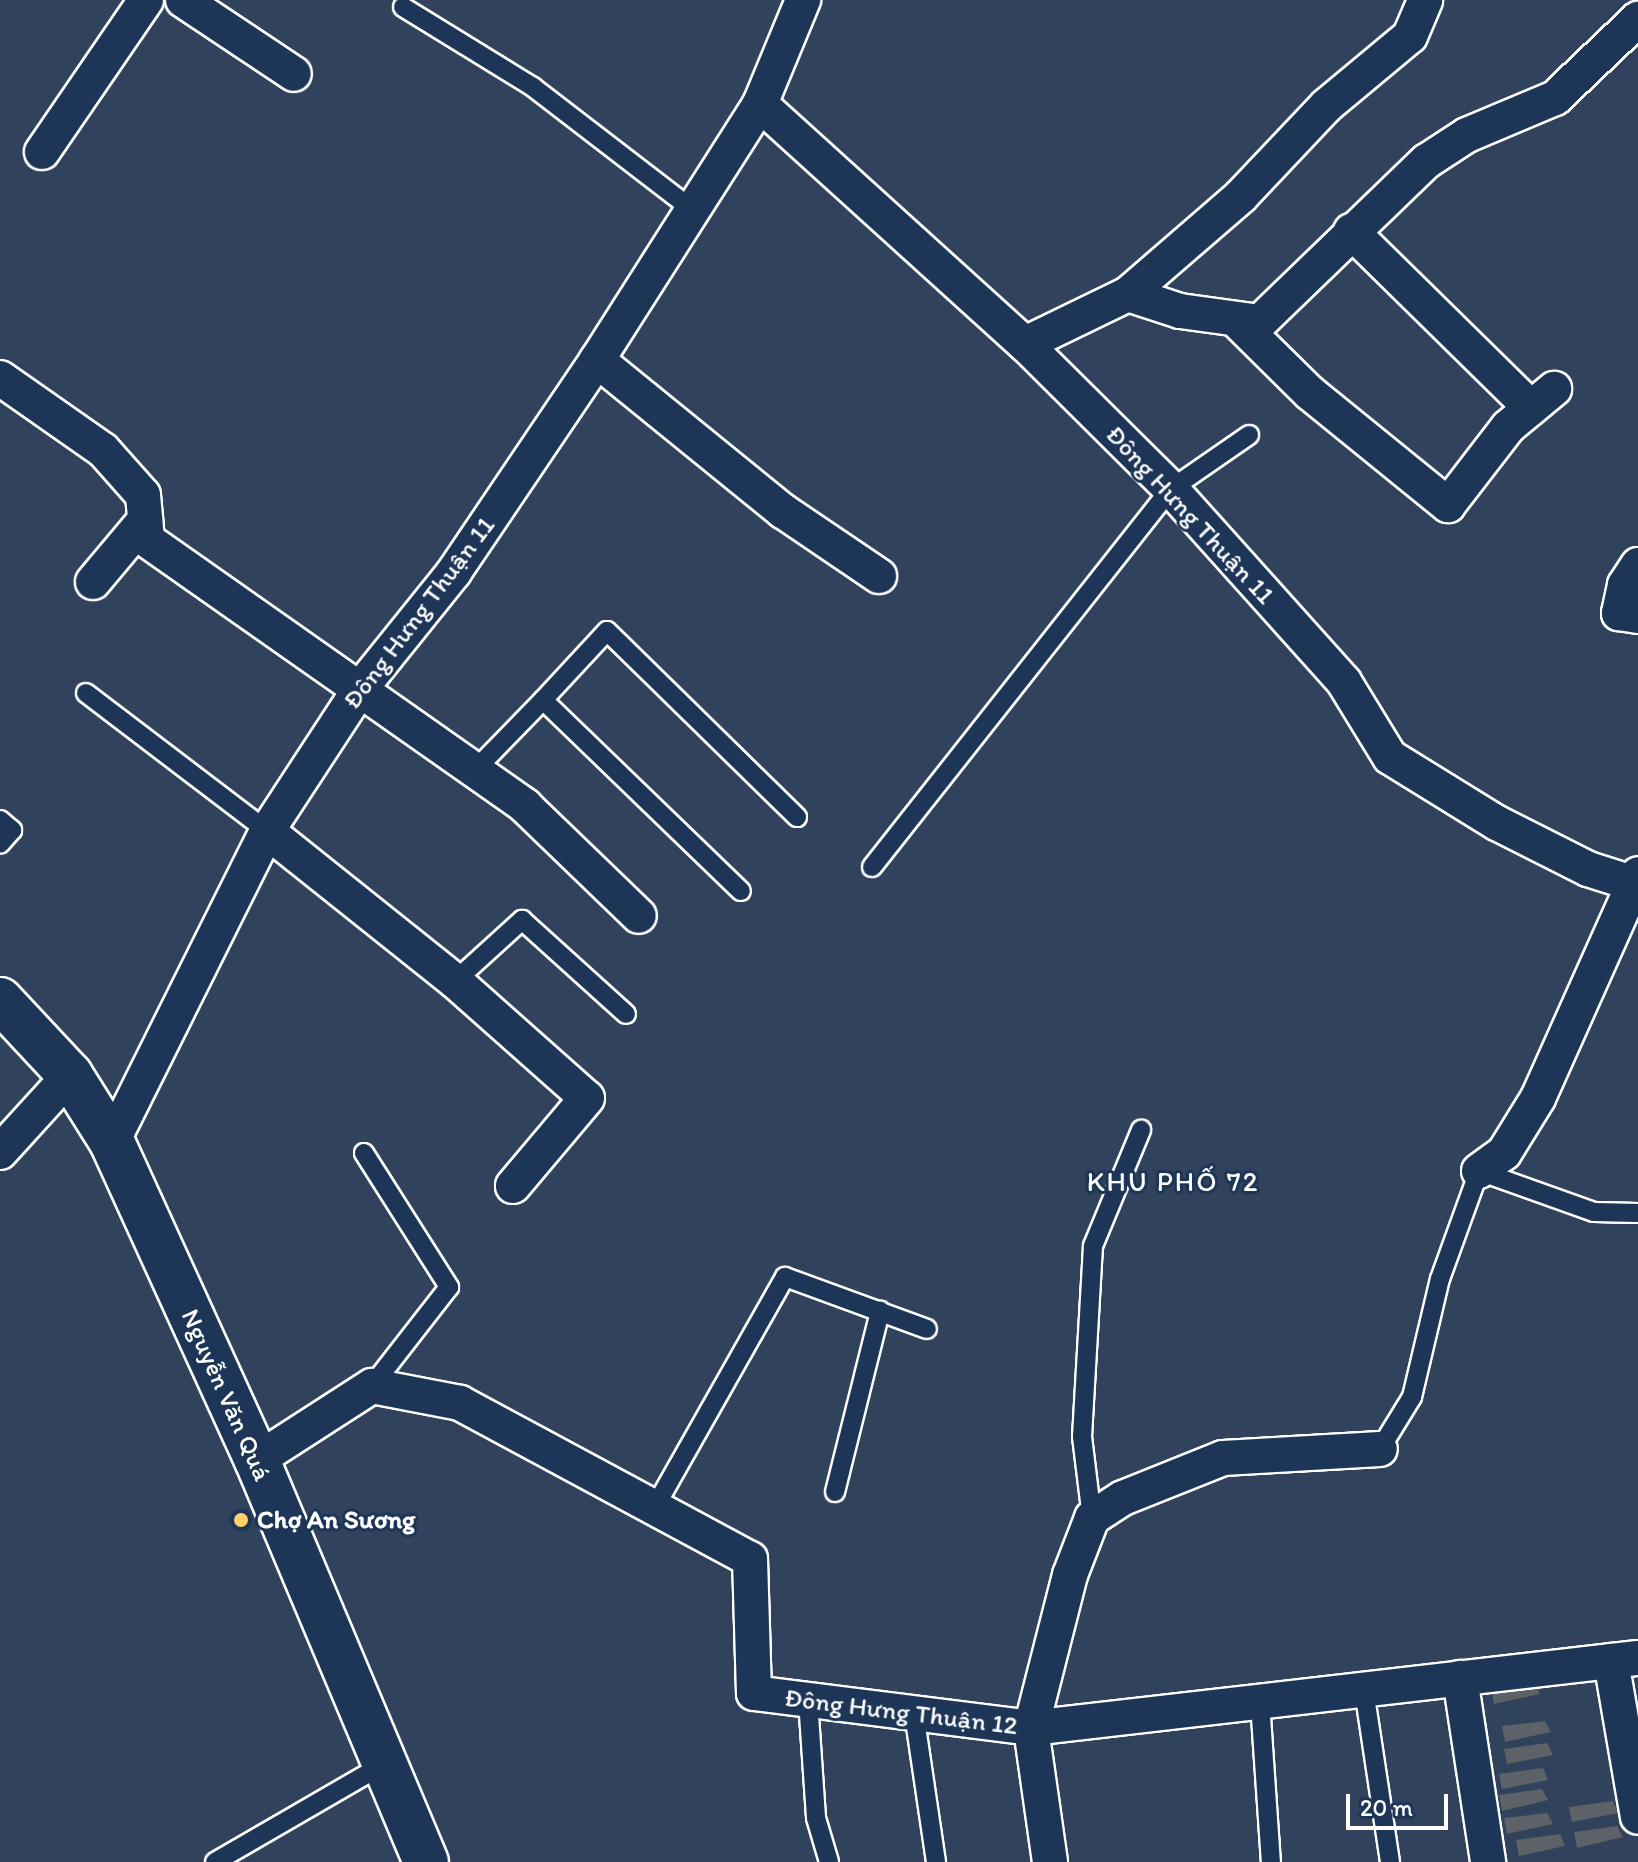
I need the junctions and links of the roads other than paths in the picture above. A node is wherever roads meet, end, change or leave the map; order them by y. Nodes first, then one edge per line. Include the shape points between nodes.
1 (146, 0) edge
2 (183, 0) edge
3 (803, 0) edge
4 (1425, 0) edge
5 (1633, 0) edge
6 (1638, 5) edge
7 (403, 7) dead end
8 (1638, 19) edge
9 (294, 74) dead end
10 (760, 104) junction
11 (42, 152) dead end
12 (689, 207) junction
13 (1351, 231) junction
14 (1128, 294) junction
15 (1240, 324) junction
16 (1025, 344) junction
17 (597, 360) junction
18 (0, 378) edge
19 (1249, 435) dead end
20 (1171, 489) junction
21 (145, 520) junction
22 (1638, 565) edge
23 (879, 576) dead end
24 (93, 582) dead end
25 (1638, 616) edge
26 (360, 689) junction
27 (86, 693) dead end
28 (543, 700) junction
29 (475, 770) junction
30 (797, 817) dead end
31 (0, 820) edge
32 (267, 831) junction
33 (0, 844) edge
34 (872, 867) dead end
35 (1637, 881) edge
36 (741, 891) dead end
37 (639, 916) dead end
38 (455, 981) junction
39 (0, 1000) edge
40 (626, 1014) dead end
41 (70, 1075) junction
42 (1141, 1130) dead end
43 (112, 1142) junction
44 (0, 1152) edge
45 (364, 1153) dead end
46 (1479, 1171) junction
47 (513, 1186) dead end
48 (1638, 1213) edge
49 (880, 1311) junction
50 (927, 1329) dead end
51 (372, 1386) junction
52 (1380, 1449) joint
53 (257, 1460) junction
54 (835, 1492) dead end
55 (656, 1505) junction
56 (1092, 1518) junction
57 (1624, 1659) edge
58 (1460, 1678) junction
59 (1364, 1690) junction
60 (808, 1700) junction
61 (1260, 1702) junction
62 (914, 1713) junction
63 (1031, 1728) junction
64 (382, 1765) junction
65 (1638, 1817) edge
66 (215, 1862) edge
67 (426, 1862) edge
68 (829, 1862) edge
69 (936, 1862) edge
70 (1050, 1862) edge
71 (1271, 1862) edge
72 (1390, 1862) edge
73 (1488, 1862) edge

1 - 11 street
2 - 9 street
3 - 10 street, Đông Hưng Thuận 11
4 - 14 street via 1410,36 1326,106 1241,196
5 - 6 street
7 - 12 lane via 533,87
8 - 13 street via 1555,98 1467,135 1427,161
10 - 12 street, Đông Hưng Thuận 11
10 - 16 street, Đông Hưng Thuận 11
12 - 17 street, Đông Hưng Thuận 11
13 - 15 street via 1272,312 1260,322
13 - 15 street via 1542,398 1508,427 1448,505 1310,393
14 - 15 street
14 - 16 street
16 - 20 street, Đông Hưng Thuận 11
17 - 23 street via 783,511
17 - 26 street, Đông Hưng Thuận 11 via 454,572
18 - 21 street via 103,450 143,495
19 - 20 lane
20 - 34 lane
20 - 35 street, Đông Hưng Thuận 11 via 1344,682 1390,757 1497,823 1588,869
21 - 24 street
21 - 26 street via 147,540
22 - 25 street via 1625,585 1619,613
26 - 29 street
26 - 32 street, Đông Hưng Thuận 11
27 - 32 lane
28 - 29 lane
28 - 30 lane via 607,631
28 - 36 lane
29 - 37 street via 571,846
31 - 33 lane via 12,830
32 - 38 street
32 - 43 street, Đông Hưng Thuận 11
35 - 46 street via 1538,1098 1504,1153
38 - 40 lane via 522,920
38 - 47 street via 587,1098
39 - 41 main road, Nguyễn Văn Quá
41 - 43 main road, Nguyễn Văn Quá
41 - 44 street
42 - 56 lane via 1093,1246 1082,1437
43 - 53 main road, Nguyễn Văn Quá
45 - 51 lane via 449,1287
46 - 48 lane via 1594,1212
46 - 52 lane via 1440,1279 1412,1397
49 - 50 lane
49 - 54 lane
49 - 55 lane via 785,1277
51 - 53 street
51 - 55 street, Đông Hưng Thuận 12 via 460,1403
52 - 56 street via 1223,1458 1123,1498
53 - 64 main road, Nguyễn Văn Quá
55 - 60 street, Đông Hưng Thuận 12 via 750,1559 754,1693
56 - 63 street via 1070,1575
57 - 58 street, Đông Hưng Thuận 12
57 - 65 street
58 - 59 street, Đông Hưng Thuận 12
58 - 73 street
59 - 61 street, Đông Hưng Thuận 12
59 - 72 lane
60 - 62 street, Đông Hưng Thuận 12
60 - 68 lane via 816,1818
61 - 63 street, Đông Hưng Thuận 12
61 - 71 lane
62 - 63 street, Đông Hưng Thuận 12
62 - 69 lane
63 - 70 street
64 - 66 lane
64 - 67 main road, Nguyễn Văn Quá

